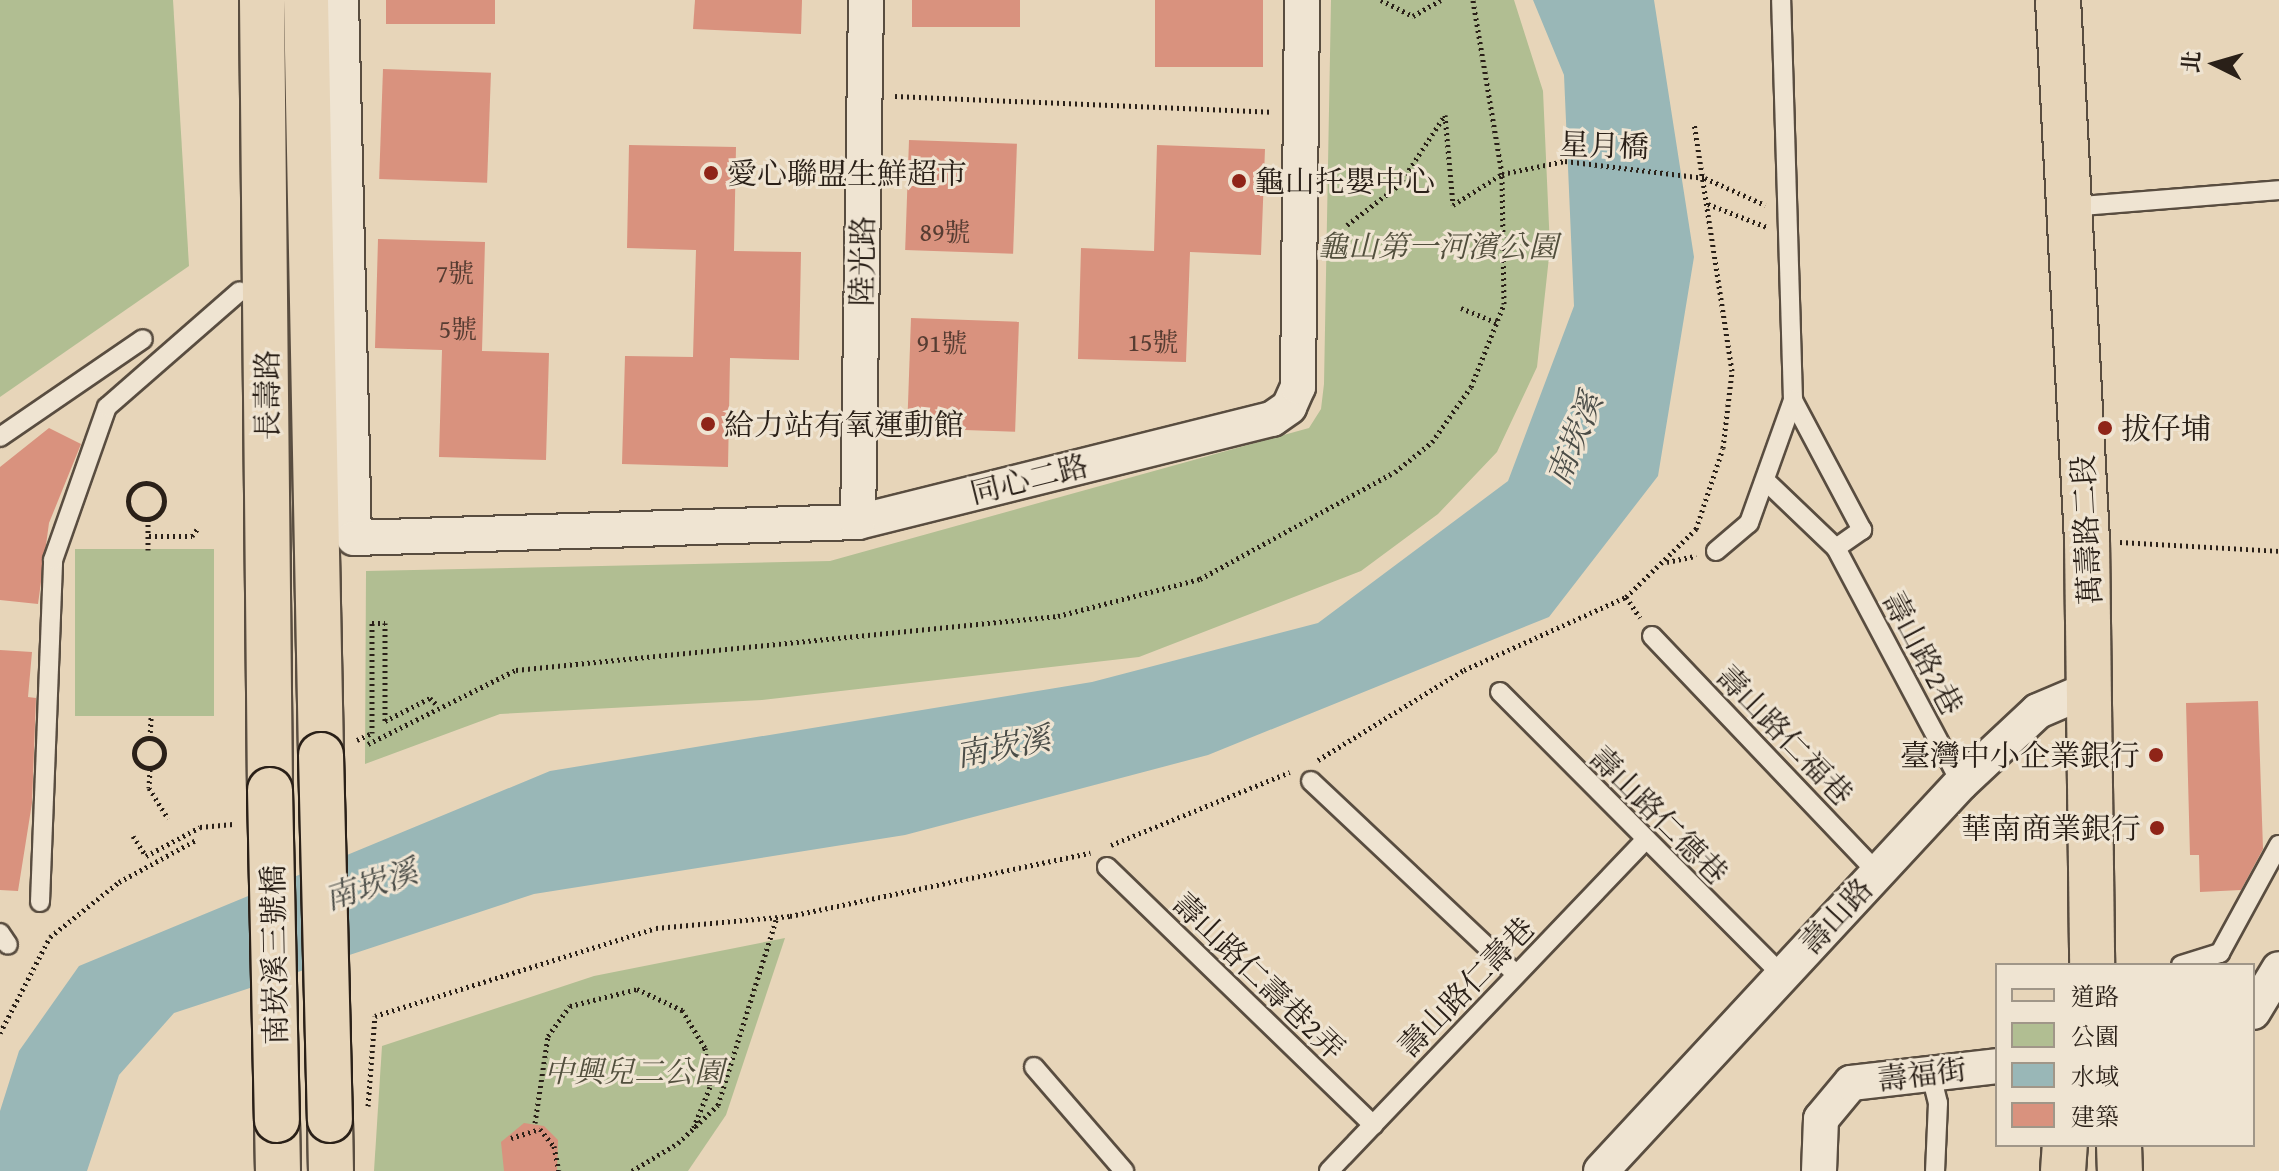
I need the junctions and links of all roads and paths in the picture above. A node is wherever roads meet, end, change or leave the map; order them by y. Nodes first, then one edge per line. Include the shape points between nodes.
1 (262, 0) edge
2 (306, 0) edge
3 (341, 0) edge
4 (866, 0) edge
5 (875, 0) edge
6 (1302, 0) edge
7 (1381, 0) edge
8 (1441, 0) edge
9 (1781, 0) edge
10 (2058, 0) edge
11 (895, 96) dead end
12 (1284, 113) dead end
13 (1694, 123) dead end
14 (1705, 178) junction
15 (2279, 190) edge
16 (1708, 204) junction
17 (2069, 207) junction
18 (1782, 223) junction
19 (1347, 225) dead end
20 (240, 291) dead end
21 (1461, 308) dead end
22 (1496, 322) dead end
23 (143, 339) dead end
24 (1793, 400) junction
25 (0, 437) edge
26 (1768, 483) junction
27 (148, 519) junction
28 (861, 521) junction
29 (198, 528) dead end
30 (149, 536) junction
31 (2087, 540) junction
32 (1836, 548) junction
33 (148, 550) dead end
34 (1716, 551) joint
35 (2279, 551) edge
36 (1666, 562) junction
37 (1652, 636) dead end
38 (2092, 688) junction
39 (1500, 692) dead end
40 (437, 705) dead end
41 (151, 717) dead end
42 (150, 738) junction
43 (332, 750) junction
44 (150, 769) junction
45 (1311, 781) dead end
46 (1961, 783) junction
47 (270, 790) joint
48 (168, 818) dead end
49 (241, 823) dead end
50 (133, 836) dead end
51 (196, 840) dead end
52 (1643, 842) junction
53 (2279, 845) edge
54 (1107, 867) dead end
55 (1877, 872) junction
56 (40, 902) dead end
57 (777, 917) junction
58 (2092, 963) edge
59 (2188, 963) edge
60 (2279, 969) edge
61 (1516, 974) junction
62 (1781, 974) junction
63 (2255, 1009) edge
64 (0, 1033) edge
65 (1995, 1066) edge
66 (1034, 1067) dead end
67 (1930, 1071) junction
68 (348, 1119) junction
69 (535, 1123) dead end
70 (1373, 1125) junction
71 (693, 1129) junction
72 (511, 1138) dead end
73 (2065, 1147) edge
74 (2119, 1147) edge
75 (278, 1171) edge
76 (331, 1171) edge
77 (559, 1171) edge
78 (632, 1171) edge
79 (1124, 1171) edge
80 (1329, 1171) edge
81 (1601, 1171) edge
82 (1819, 1171) edge
83 (1935, 1171) edge
84 (2063, 1171) edge
85 (2120, 1171) edge

1 - 47 main road, 長壽路
2 - 43 main road, 長壽路
3 - 28 street, 同心二路 via 354,538
4 - 28 street, 陸光路
5 - 28 street, 陸光路
6 - 28 street, 同心二路 via 1298,387 1289,407 1272,419
7 - 8 path via 1413,16
9 - 18 lane
10 - 17 main road, 萬壽路二段
11 - 12 path
13 - 14 path
14 - 16 path
14 - 18 path, 星月橋
14 - 19 path, 星月橋 via 1565,161 1502,174 1453,205 1445,115 1399,185
15 - 17 lane
16 - 18 path
16 - 36 path via 1730,386 1712,495 1696,529
17 - 31 main road, 萬壽路二段
18 - 24 lane
20 - 56 lane via 107,407 53,560
21 - 22 path
23 - 25 lane
24 - 26 lane
24 - 32 lane via 1862,530
26 - 32 lane, 壽山路2巷
26 - 34 lane via 1749,523
27 - 27 path via 164,503 148,482 129,500 132,511
27 - 30 path
29 - 30 path via 192,536
30 - 33 path
31 - 35 path
31 - 38 main road, 萬壽路二段
32 - 46 lane, 壽山路2巷
34 - 36 path
36 - 57 path via 1626,597 1464,670 1319,759 1094,852
37 - 55 lane, 壽山路仁福巷
38 - 46 street, 壽山路 via 2038,711
38 - 58 main road, 萬壽路二段
39 - 52 lane, 壽山路仁德巷
40 - 43 path via 430,698 385,721 385,623 372,623 372,733
41 - 42 path
42 - 44 path via 164,752
42 - 44 path via 133,754
43 - 68 main road, 南崁溪三號橋, bridge
44 - 48 path via 149,788
45 - 61 lane
46 - 55 street, 壽山路
47 - 75 main road, 南崁溪三號橋, bridge
49 - 50 path, bridge via 200,827 146,856
51 - 64 path via 119,882 50,937
52 - 61 lane, 壽山路仁壽巷
52 - 62 lane, 壽山路仁德巷
53 - 59 lane via 2220,953
54 - 70 lane, 壽山路仁壽巷2弄
55 - 62 street, 壽山路
57 - 68 path via 656,928 375,1016
57 - 71 path via 726,1086
60 - 63 street
61 - 70 lane, 壽山路仁壽巷
62 - 81 street, 壽山路
65 - 67 street, 壽福街
66 - 79 lane
67 - 82 street, 壽福街 via 1851,1083 1821,1119
67 - 83 lane via 1938,1103
68 - 76 main road
69 - 71 path via 544,1050 570,1006 637,989 682,1010 705,1048 710,1087
70 - 80 lane, 壽山路仁壽巷
71 - 78 path
72 - 77 path, bridge via 540,1129 554,1146
73 - 84 main road
74 - 85 main road

